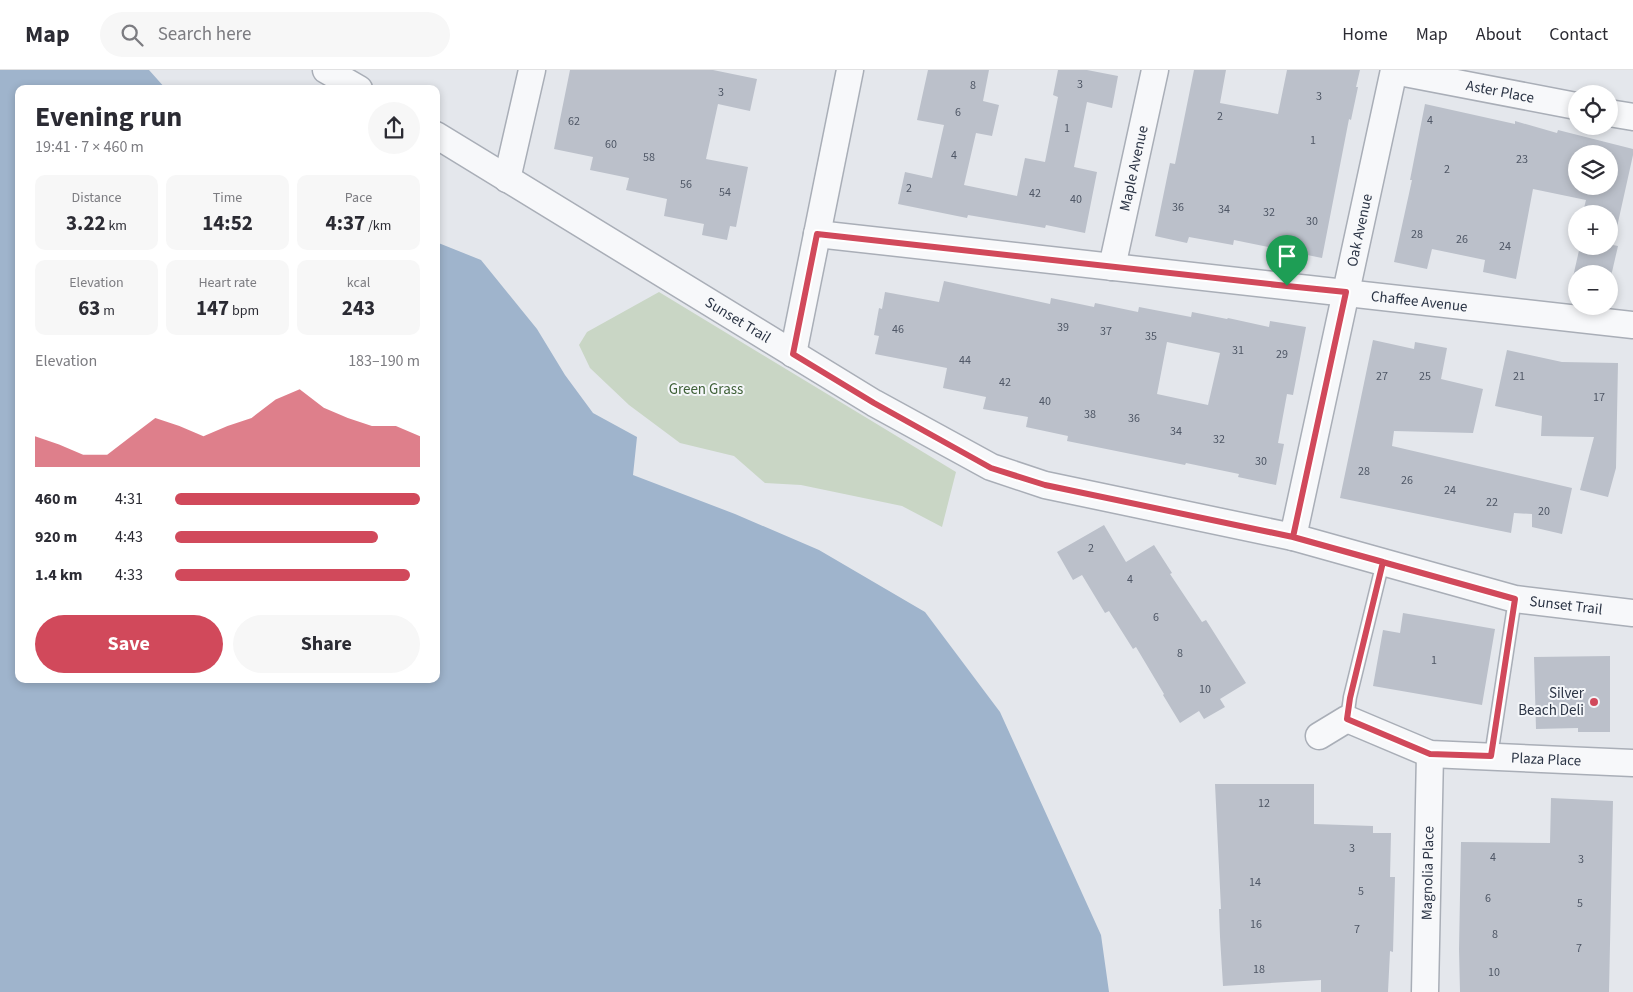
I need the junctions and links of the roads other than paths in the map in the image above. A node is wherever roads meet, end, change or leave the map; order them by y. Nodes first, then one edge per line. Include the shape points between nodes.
1 (326, 70) edge
2 (532, 70) edge
3 (850, 70) edge
4 (1154, 70) edge
5 (1394, 70) edge
6 (352, 85) edge
7 (1568, 104) edge
8 (1618, 114) edge
9 (1633, 117) edge
10 (440, 137) edge
11 (507, 179) junction
12 (817, 234) junction
13 (1112, 267) junction
14 (1346, 292) junction
15 (1633, 325) edge
16 (793, 354) junction
17 (1293, 537) junction
18 (1383, 562) junction
19 (1515, 599) junction
20 (1633, 613) edge
21 (1347, 719) junction
22 (1319, 736) dead end
23 (1430, 754) junction
24 (1491, 756) junction
25 (1633, 762) edge
26 (1425, 992) edge

1 - 6 street
2 - 11 street
3 - 12 street
4 - 13 street, Maple Avenue
5 - 7 street, Aster Place
5 - 14 street, Oak Avenue
8 - 9 street
10 - 11 street, Sunset Trail
11 - 16 street, Sunset Trail
12 - 13 street, Chaffee Avenue
12 - 16 street
13 - 14 street, Chaffee Avenue
14 - 15 street, Chaffee Avenue
14 - 17 street, Oak Avenue
16 - 17 street, Sunset Trail via 991,468 1045,485
17 - 18 street, Sunset Trail
18 - 19 street, Sunset Trail
18 - 21 lane
19 - 20 street, Sunset Trail
19 - 24 lane
21 - 22 street
21 - 23 street, Plaza Place
23 - 24 street, Plaza Place
23 - 26 street, Magnolia Place
24 - 25 street, Plaza Place

